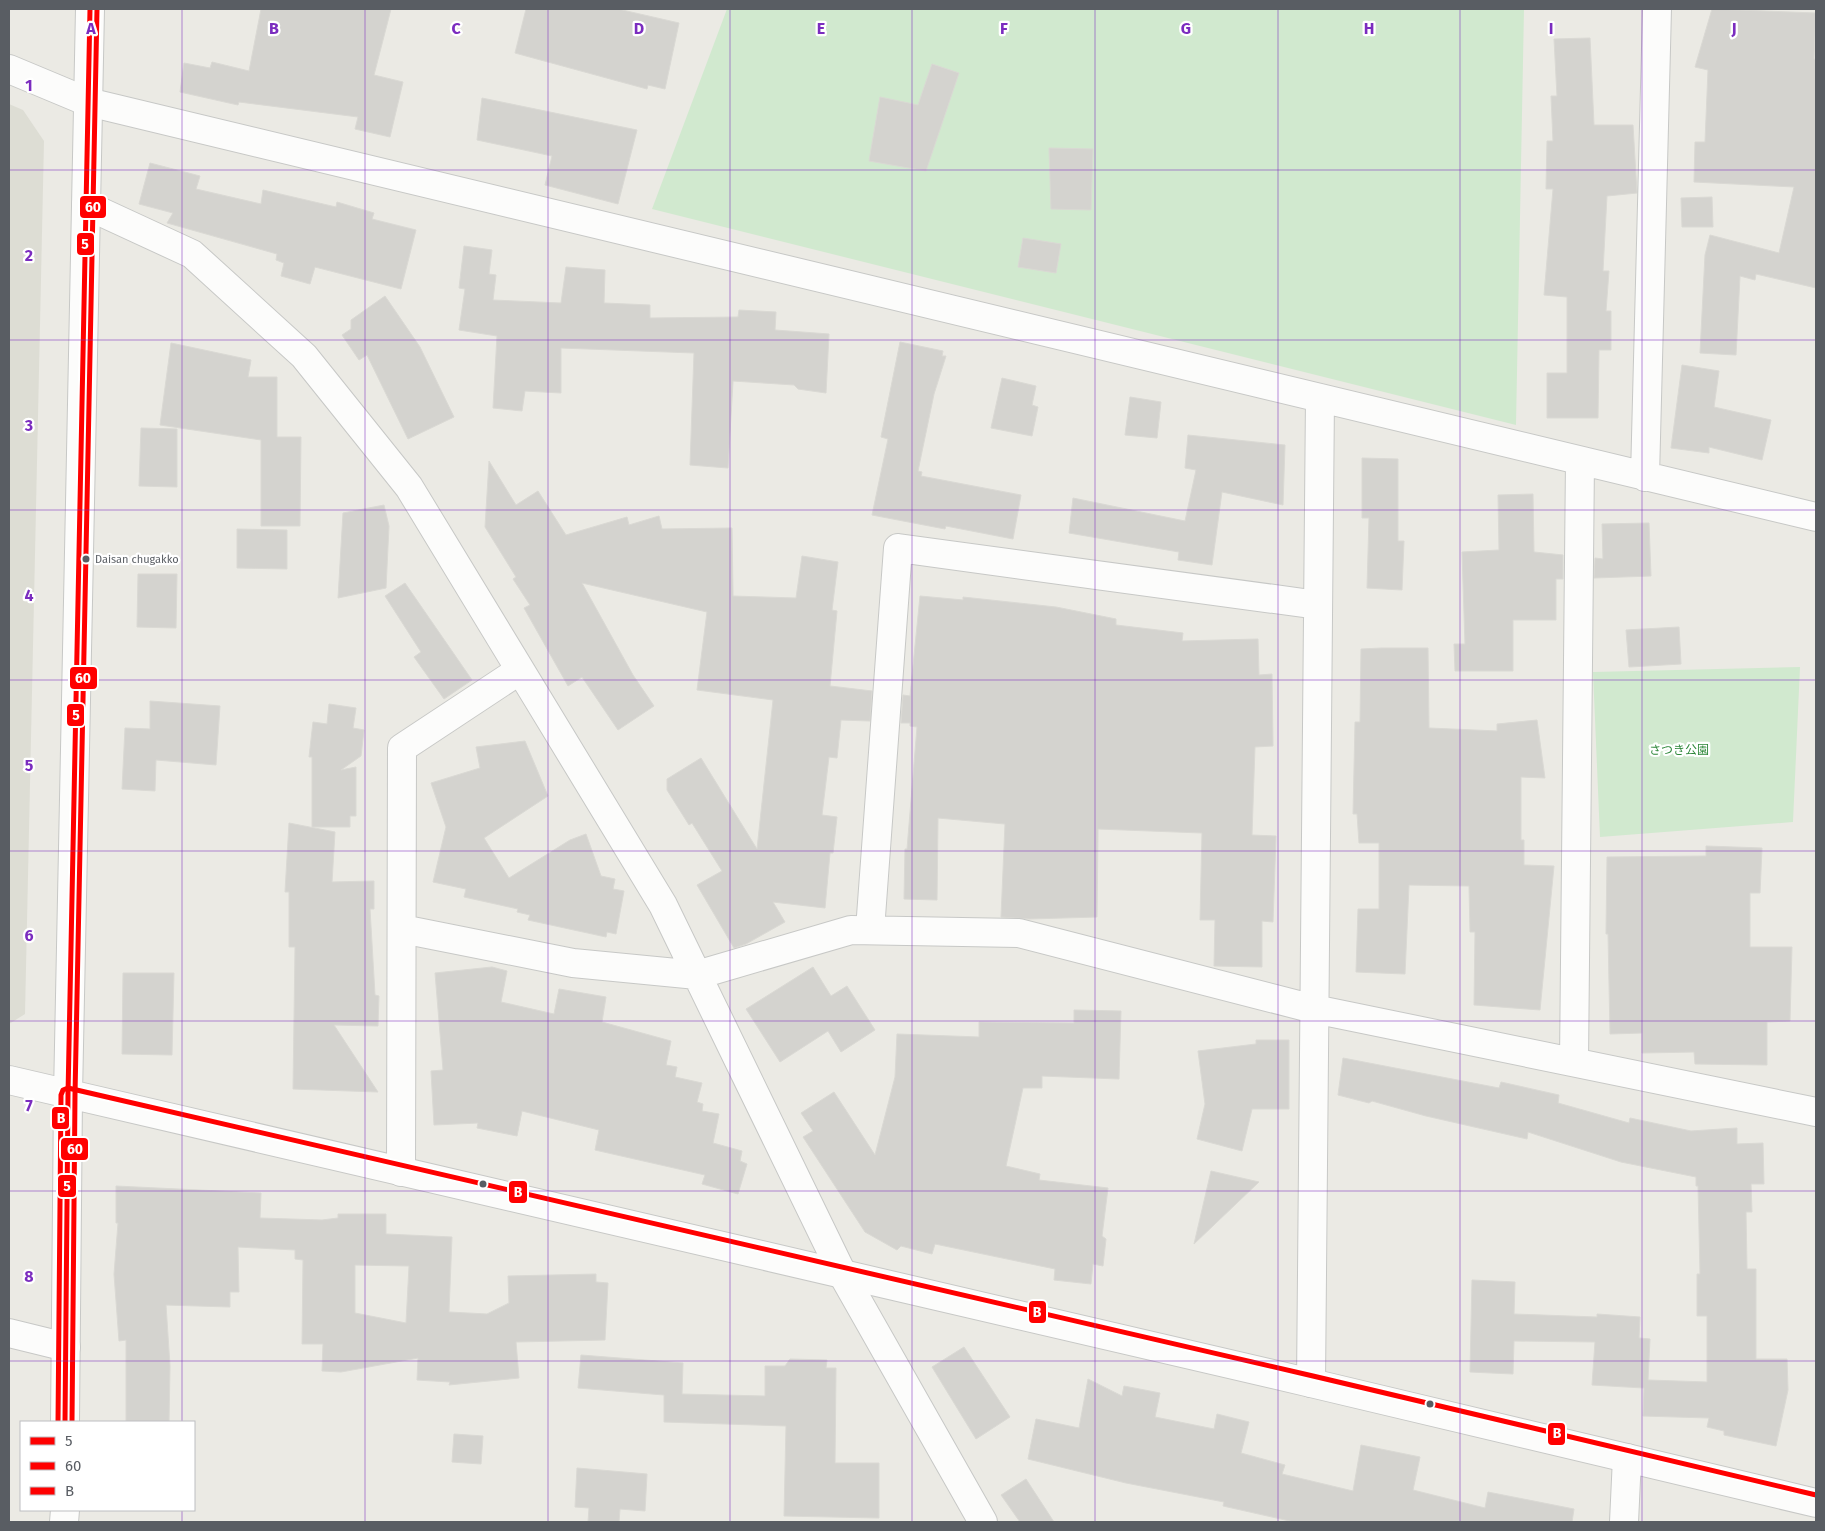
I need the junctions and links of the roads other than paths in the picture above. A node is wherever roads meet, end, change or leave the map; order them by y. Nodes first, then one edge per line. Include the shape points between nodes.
1 (90, 9) edge
2 (1657, 9) edge
3 (9, 69) edge
4 (88, 102) junction
5 (86, 205) junction
6 (1320, 398) junction
7 (1580, 461) junction
8 (1646, 476) junction
9 (1816, 517) edge
10 (1318, 605) junction
11 (520, 670) junction
12 (402, 929) junction
13 (870, 930) junction
14 (697, 975) junction
15 (1314, 1010) junction
16 (1574, 1062) junction
17 (9, 1080) edge
18 (68, 1095) junction
19 (1816, 1112) edge
20 (401, 1172) junction
21 (843, 1275) junction
22 (9, 1334) edge
23 (66, 1346) junction
24 (1311, 1383) junction
25 (65, 1421) edge
26 (1627, 1458) junction
27 (1816, 1503) edge
28 (983, 1522) edge
29 (1624, 1522) edge

1 - 4 street
2 - 8 street
3 - 4 street
4 - 5 street
4 - 6 street
5 - 11 street via 192,254 304,356 408,487
5 - 18 street
6 - 7 street
6 - 10 street
7 - 8 street
7 - 16 street
8 - 9 street
10 - 13 street via 898,548
10 - 15 street
11 - 12 street via 402,748
11 - 14 street via 663,905
12 - 14 street via 573,963
12 - 20 street
13 - 14 street via 851,930
13 - 15 street via 1019,933
14 - 21 street
15 - 16 street
15 - 24 street
16 - 19 street
17 - 18 street
18 - 20 street
18 - 23 street
20 - 21 street
21 - 24 street
21 - 28 street
22 - 23 street
23 - 25 street
24 - 26 street
26 - 27 street
26 - 29 street

